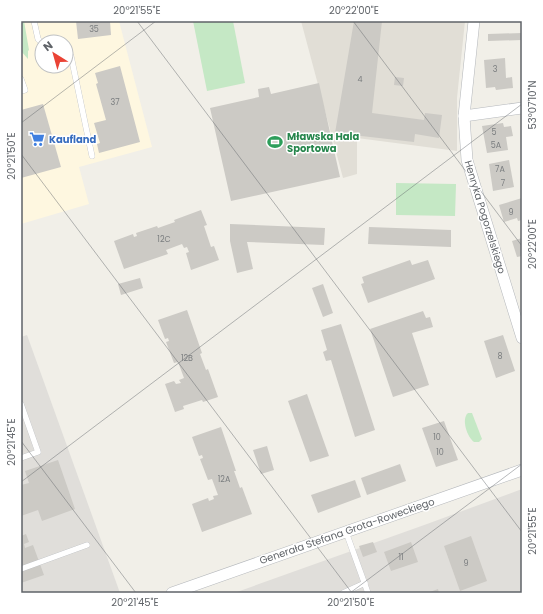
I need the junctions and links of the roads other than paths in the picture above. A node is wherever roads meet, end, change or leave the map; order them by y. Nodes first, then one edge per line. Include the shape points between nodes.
1 (34, 21) edge
2 (474, 21) edge
3 (37, 34) edge
4 (74, 70) edge
5 (21, 79) edge
6 (21, 91) edge
7 (522, 108) edge
8 (464, 116) junction
9 (92, 156) dead end
10 (522, 338) edge
11 (21, 404) edge
12 (21, 458) edge
13 (522, 470) edge
14 (346, 532) junction
15 (87, 546) dead end
16 (21, 569) edge
17 (365, 583) junction
18 (172, 593) edge
19 (343, 593) edge
20 (368, 593) edge

1 - 3 lane
2 - 8 street, Henryka Pogorzelskiego
4 - 9 lane
5 - 6 lane via 25,90
7 - 8 street
8 - 10 street, Henryka Pogorzelskiego via 467,160
11 - 12 lane via 38,452
13 - 14 street, Generała Stefana Grota-Roweckiego
14 - 17 lane
14 - 18 street, Generała Stefana Grota-Roweckiego
15 - 16 lane
17 - 19 lane
17 - 20 lane

